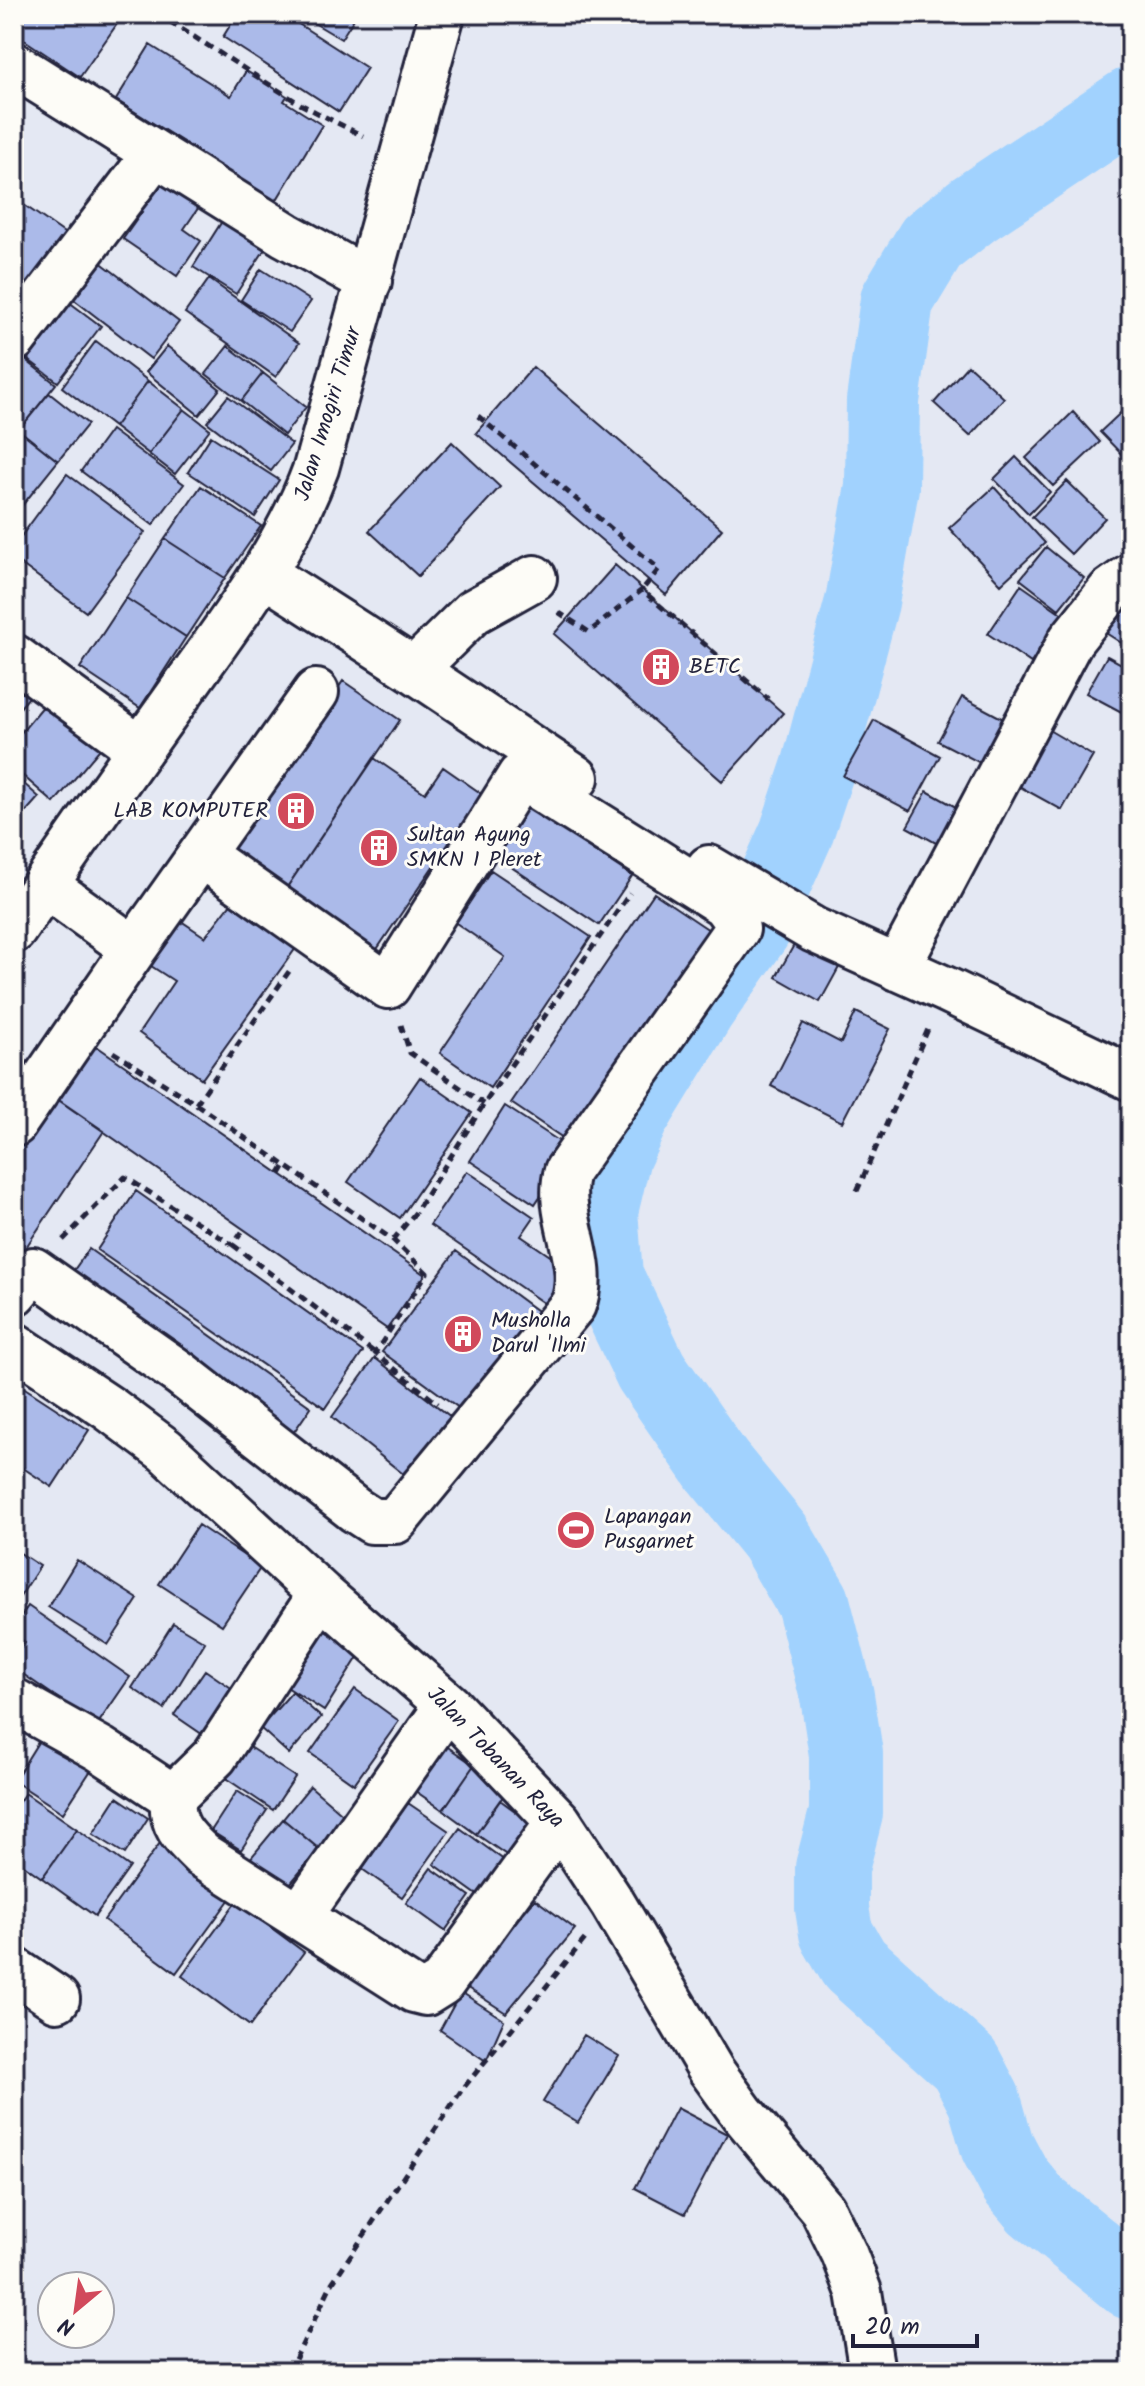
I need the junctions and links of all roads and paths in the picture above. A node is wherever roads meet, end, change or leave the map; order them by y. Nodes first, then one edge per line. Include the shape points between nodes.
1 (158, 14) edge
2 (442, 14) edge
3 (14, 65) edge
4 (155, 154) junction
5 (403, 157) junction
6 (369, 281) junction
7 (14, 339) edge
8 (478, 416) dead end
9 (263, 573) junction
10 (1131, 576) edge
11 (526, 582) joint
12 (642, 590) junction
13 (14, 657) edge
14 (414, 670) junction
15 (316, 692) dead end
16 (768, 699) dead end
17 (140, 749) junction
18 (202, 855) junction
19 (653, 859) junction
20 (45, 885) junction
21 (14, 930) edge
22 (315, 934) junction
23 (134, 949) junction
24 (897, 968) junction
25 (388, 986) junction
26 (945, 989) junction
27 (79, 1030) junction
28 (1131, 1078) edge
29 (196, 1104) junction
30 (484, 1104) junction
31 (14, 1124) edge
32 (284, 1167) junction
33 (280, 1174) dead end
34 (857, 1191) dead end
35 (244, 1229) dead end
36 (393, 1240) junction
37 (233, 1245) junction
38 (24, 1282) edge
39 (14, 1345) edge
40 (375, 1353) junction
41 (469, 1429) junction
42 (321, 1594) junction
43 (14, 1701) edge
44 (448, 1705) junction
45 (173, 1797) junction
46 (559, 1822) junction
47 (613, 1904) junction
48 (299, 1917) junction
49 (14, 1970) edge
50 (57, 1999) dead end
51 (289, 2372) edge
52 (872, 2372) edge

1 - 5 path via 300,104
2 - 5 street, Jalan Imogiri Timur
3 - 4 street
4 - 6 street
4 - 7 street
5 - 6 street, Jalan Imogiri Timur
6 - 9 street, Jalan Imogiri Timur via 306,495
8 - 12 path via 659,569
9 - 14 street
9 - 17 street, Jalan Imogiri Timur
10 - 24 street via 1110,591 1071,640
11 - 12 path via 589,632
11 - 14 street via 473,612
12 - 16 path
13 - 17 street
14 - 24 street via 739,888
15 - 18 street
17 - 20 street, Jalan Imogiri Timur
18 - 22 street
18 - 23 street
19 - 25 street via 520,776
19 - 30 path
19 - 41 street via 724,904 737,929 567,1171 562,1187 578,1282 573,1305
20 - 21 street, Jalan Imogiri Timur
20 - 23 street
22 - 25 street
22 - 29 path
23 - 27 street
24 - 26 street
25 - 30 path via 410,1053
26 - 28 street
26 - 34 path
27 - 29 path
27 - 31 street
29 - 32 path
30 - 36 path
32 - 33 path
32 - 36 path
35 - 37 path
36 - 40 path via 427,1273
37 - 38 path via 125,1177
37 - 40 path
38 - 41 street via 181,1374 372,1521 395,1521
39 - 42 street, Jalan Tobanan Raya via 165,1450
40 - 41 path
42 - 44 street, Jalan Tobanan Raya
42 - 45 street via 215,1756
43 - 45 street
44 - 46 street, Jalan Tobanan Raya
44 - 48 street
45 - 48 street via 171,1813 189,1843
46 - 47 street, Jalan Tobanan Raya
46 - 48 street via 442,1983 426,1993
47 - 51 path via 461,2091 332,2283
47 - 52 street, Jalan Tobanan Raya via 711,2070 823,2210 859,2292
49 - 50 street

